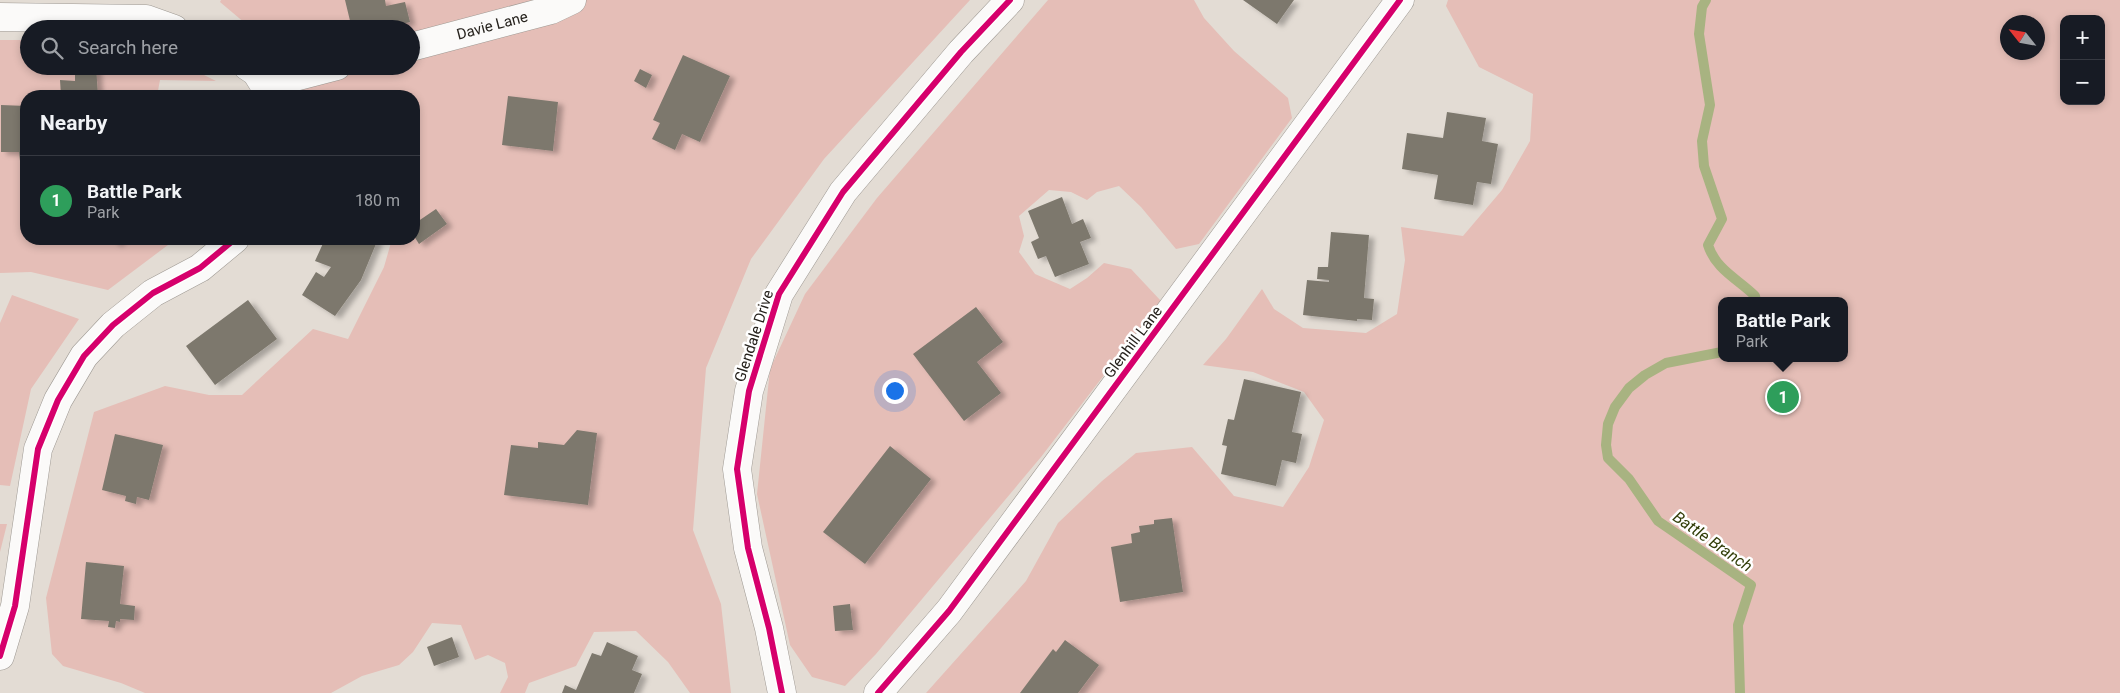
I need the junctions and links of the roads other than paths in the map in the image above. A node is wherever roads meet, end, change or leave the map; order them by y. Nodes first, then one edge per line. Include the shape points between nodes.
1 (572, 0) edge
2 (1010, 0) edge
3 (1400, 0) edge
4 (0, 18) edge
5 (149, 20) edge
6 (420, 44) edge
7 (296, 75) edge
8 (261, 83) edge
9 (228, 245) edge
10 (0, 656) edge
11 (782, 693) edge
12 (878, 693) edge

1 - 6 street, Davie Lane via 551,10
2 - 11 street, Glendale Drive via 961,52 843,192 779,294 749,391 737,469 748,548
3 - 12 street, Glenhill Lane via 949,611
4 - 5 street
7 - 8 street
9 - 10 street via 200,268 153,292 113,325 84,356 58,400 38,449 15,606

